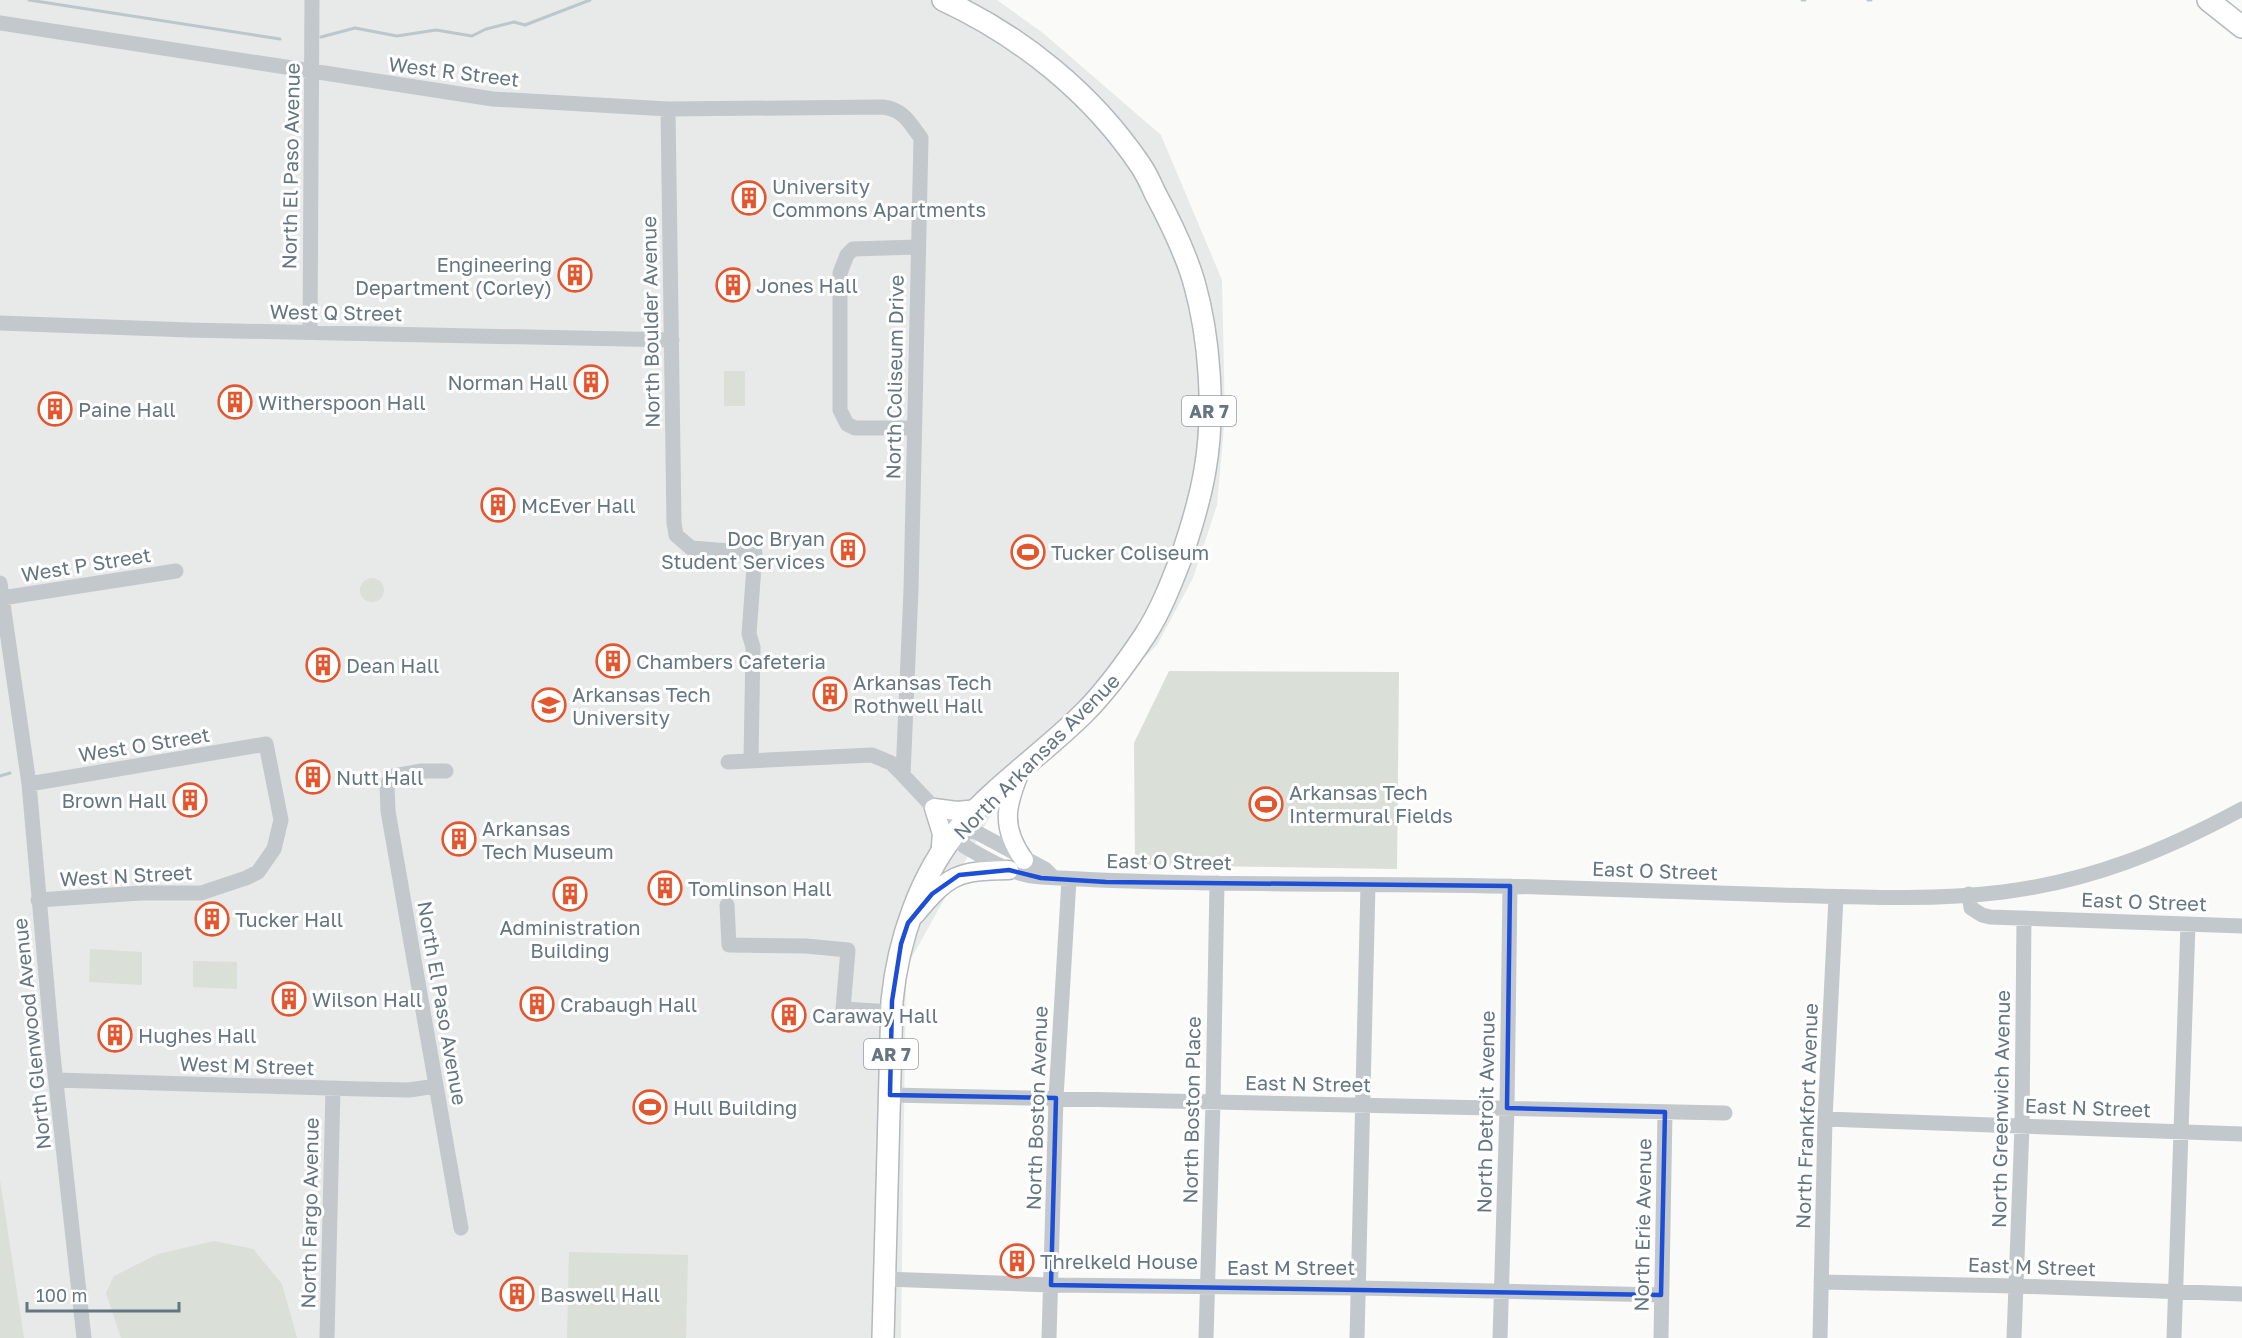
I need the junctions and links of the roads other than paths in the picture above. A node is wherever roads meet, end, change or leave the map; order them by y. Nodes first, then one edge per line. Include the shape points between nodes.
1 (312, 0) edge
2 (943, 0) edge
3 (2208, 0) edge
4 (0, 23) edge
5 (2242, 27) edge
6 (312, 72) junction
7 (668, 109) junction
8 (906, 115) joint
9 (918, 247) junction
10 (0, 323) edge
11 (310, 332) junction
12 (672, 340) junction
13 (914, 428) junction
14 (176, 571) dead end
15 (1, 591) edge
16 (266, 744) joint
17 (751, 760) junction
18 (728, 762) dead end
19 (1022, 767) junction
20 (446, 771) dead end
21 (903, 776) junction
22 (29, 783) junction
23 (934, 808) junction
24 (978, 809) junction
25 (2242, 809) edge
26 (958, 829) junction
27 (940, 858) junction
28 (1017, 865) junction
29 (1069, 879) junction
30 (1217, 883) junction
31 (1368, 885) junction
32 (1510, 886) junction
33 (1969, 894) junction
34 (1836, 897) junction
35 (38, 900) junction
36 (727, 904) dead end
37 (2024, 918) junction
38 (908, 923) junction
39 (2188, 924) junction
40 (2242, 926) edge
41 (892, 1012) junction
42 (56, 1080) junction
43 (436, 1086) junction
44 (333, 1088) junction
45 (890, 1095) junction
46 (1056, 1098) junction
47 (1214, 1102) junction
48 (1363, 1105) junction
49 (1508, 1108) junction
50 (1665, 1112) junction
51 (1725, 1113) dead end
52 (1825, 1119) junction
53 (2022, 1126) junction
54 (2180, 1132) junction
55 (2242, 1134) edge
56 (461, 1228) dead end
57 (884, 1279) junction
58 (1821, 1282) junction
59 (1051, 1285) junction
60 (2016, 1286) junction
61 (1207, 1287) junction
62 (1359, 1288) junction
63 (1502, 1291) junction
64 (2175, 1292) junction
65 (1661, 1294) junction
66 (2242, 1294) edge
67 (84, 1338) edge
68 (327, 1338) edge
69 (883, 1338) edge
70 (1049, 1338) edge
71 (1206, 1338) edge
72 (1357, 1338) edge
73 (1500, 1338) edge
74 (1661, 1338) edge
75 (1820, 1338) edge
76 (2014, 1338) edge
77 (2174, 1338) edge

1 - 6 street, North El Paso Avenue
2 - 19 highway, North Arkansas Avenue / AR 7 via 994,27 1065,78 1137,160 1166,213 1194,283 1205,344 1210,406 1206,469 1173,581 1146,634 1113,682
3 - 5 highway
4 - 6 street, West R Street
6 - 7 street, West R Street via 493,99
6 - 11 street, North El Paso Avenue
7 - 8 street, West R Street via 884,106
7 - 12 street, North Boulder Avenue
8 - 9 street, North Coliseum Drive via 921,138
9 - 13 street, North Coliseum Drive
9 - 13 street via 852,249 840,273 840,410 847,424 855,428
10 - 11 street, West Q Street
11 - 12 street, West Q Street
12 - 17 street, North Boulder Avenue via 676,535 691,548 754,553 749,634 753,646
13 - 21 street, North Coliseum Drive
14 - 15 street, West P Street
15 - 22 street, North Glenwood Avenue
16 - 22 street, West O Street
16 - 35 street, West N Street via 281,820 274,849 258,872 201,893
17 - 18 street
17 - 21 street via 872,755 891,763
19 - 24 highway, North Arkansas Avenue / AR 7
19 - 28 main road via 1009,798 1007,815
20 - 43 street, North El Paso Avenue via 393,776 387,784 387,811
21 - 23 street, East O Street
22 - 35 street, North Glenwood Avenue
23 - 24 main road
23 - 26 street, East O Street
23 - 27 main road via 942,834
24 - 26 highway, North Arkansas Avenue / AR 7
25 - 33 street via 2168,847 2108,870 2045,885
26 - 27 highway, North Arkansas Avenue / AR 7
26 - 28 street, East O Street via 964,846
27 - 38 highway, North Arkansas Avenue / AR 7
28 - 29 street, East O Street via 1041,878
28 - 38 main road via 976,870 953,878 932,894
29 - 30 street, East O Street
29 - 46 street, North Boston Avenue
30 - 31 street, East O Street
30 - 47 street, North Boston Place
31 - 32 street, East O Street
31 - 48 street
32 - 34 street, East O Street
32 - 49 street, North Detroit Avenue
33 - 34 street, East O Street
33 - 37 street, East O Street via 1971,908 1982,915
34 - 52 street, North Frankfort Avenue
35 - 42 street, North Glenwood Avenue
36 - 41 street via 729,945 848,950 843,1009
37 - 39 street, East O Street
37 - 53 street, North Greenwich Avenue
38 - 41 highway, North Arkansas Avenue / AR 7 via 895,972
39 - 40 street, East O Street
39 - 54 street
41 - 45 highway, North Arkansas Avenue / AR 7
42 - 44 street, West M Street
42 - 67 street, North Glenwood Avenue
43 - 44 street, West M Street via 409,1090
43 - 56 street, North El Paso Avenue
44 - 68 street, North Fargo Avenue
45 - 46 street, East N Street
45 - 57 highway, North Arkansas Avenue / AR 7
46 - 47 street, East N Street
46 - 59 street, North Boston Avenue
47 - 48 street, East N Street
47 - 61 street, North Boston Place
48 - 49 street, East N Street
48 - 62 street
49 - 50 street, East N Street
49 - 63 street, North Detroit Avenue
50 - 51 street, East N Street
50 - 65 street, North Erie Avenue
52 - 53 street, East N Street
52 - 58 street, North Frankfort Avenue
53 - 54 street, East N Street
53 - 60 street, North Greenwich Avenue
54 - 55 street, East N Street
54 - 64 street
57 - 59 street, East M Street
57 - 69 highway, North Arkansas Avenue / AR 7
58 - 60 street, East M Street
58 - 75 street, North Frankfort Avenue
59 - 61 street, East M Street
59 - 70 street, North Boston Avenue
60 - 64 street, East M Street
60 - 76 street, North Greenwich Avenue
61 - 62 street, East M Street
61 - 71 street, North Boston Place
62 - 63 street, East M Street
62 - 72 street
63 - 65 street, East M Street
63 - 73 street, North Detroit Avenue
64 - 66 street, East M Street
64 - 77 street
65 - 74 street, North Erie Avenue

